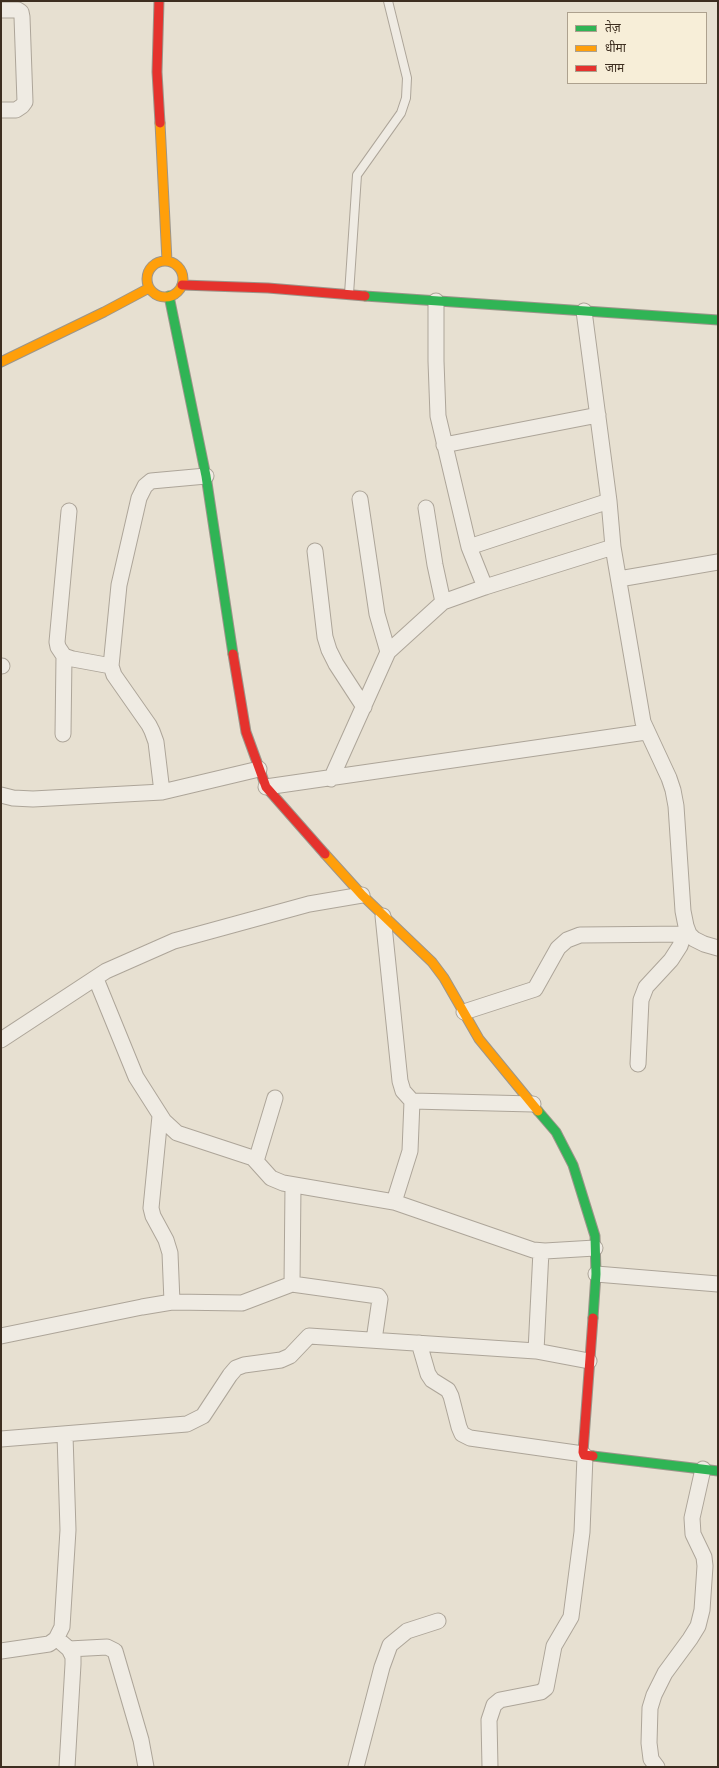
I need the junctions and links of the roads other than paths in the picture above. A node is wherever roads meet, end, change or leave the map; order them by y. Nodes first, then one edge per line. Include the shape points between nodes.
1 (158, 1) edge
2 (388, 1) edge
3 (1, 10) edge
4 (1, 110) edge
5 (167, 261) junction
6 (182, 285) junction
7 (149, 288) junction
8 (349, 295) junction
9 (169, 296) junction
10 (436, 302) junction
11 (584, 311) junction
12 (718, 320) edge
13 (2, 357) edge
14 (598, 415) junction
15 (444, 445) junction
16 (206, 476) junction
17 (360, 499) dead end
18 (609, 501) junction
19 (426, 508) dead end
20 (69, 511) dead end
21 (469, 547) junction
22 (613, 547) junction
23 (315, 551) dead end
24 (718, 562) edge
25 (619, 579) junction
26 (485, 587) junction
27 (443, 602) junction
28 (388, 652) junction
29 (64, 656) junction
30 (111, 666) junction
31 (364, 707) junction
32 (646, 732) junction
33 (64, 734) dead end
34 (258, 769) junction
35 (331, 779) junction
36 (267, 789) junction
37 (162, 792) junction
38 (1, 795) edge
39 (359, 891) junction
40 (383, 916) junction
41 (687, 934) junction
42 (718, 948) edge
43 (96, 978) junction
44 (464, 1012) junction
45 (1, 1040) edge
46 (638, 1064) dead end
47 (275, 1098) dead end
48 (412, 1101) junction
49 (533, 1104) junction
50 (160, 1116) junction
51 (256, 1161) junction
52 (293, 1186) junction
53 (394, 1202) junction
54 (595, 1248) junction
55 (541, 1251) junction
56 (596, 1274) junction
57 (292, 1284) junction
58 (718, 1284) edge
59 (172, 1302) junction
60 (1, 1336) edge
61 (374, 1340) junction
62 (419, 1343) junction
63 (536, 1351) junction
64 (589, 1361) junction
65 (66, 1435) junction
66 (1, 1439) edge
67 (584, 1455) junction
68 (711, 1470) edge
69 (438, 1621) dead end
70 (56, 1639) junction
71 (69, 1649) junction
72 (1, 1651) edge
73 (67, 1767) edge
74 (146, 1767) edge
75 (356, 1767) edge
76 (490, 1767) edge
77 (657, 1767) edge

1 - 5 street via 157,72
2 - 8 lane via 407,78 406,98 401,113 357,175
3 - 4 street via 21,12 25,102 16,110
5 - 6 street via 180,269
5 - 7 street via 159,262 150,269 147,280
6 - 8 street via 268,288
6 - 9 street via 177,292
7 - 9 street via 158,295
7 - 13 street via 104,312
8 - 10 street
9 - 16 street
10 - 11 street
10 - 15 street via 438,416
11 - 12 street
11 - 14 street
14 - 15 street
14 - 18 street
15 - 21 street
16 - 30 street via 151,481 145,486 119,585
16 - 34 street via 239,697 246,732
17 - 28 street via 377,614
18 - 21 street
18 - 22 street
19 - 27 street via 434,565
20 - 29 street via 57,642
21 - 26 street
22 - 25 street
22 - 26 street
23 - 31 street via 325,637 329,650
24 - 25 street
25 - 32 street via 642,722
26 - 27 street
27 - 28 street
28 - 31 street
29 - 30 street
29 - 33 street
30 - 37 street via 114,675 152,731 156,742
31 - 35 street
32 - 35 street
32 - 41 street via 673,790
34 - 36 street
34 - 37 street
35 - 36 street
36 - 39 street
37 - 38 street via 33,799
39 - 40 street
39 - 43 street via 174,941 106,971
40 - 44 street via 432,962
40 - 48 street via 400,1081 403,1091
41 - 42 street via 704,944
41 - 44 street via 580,935 567,940 558,948 535,989
41 - 46 street via 671,960 646,987 642,1000
43 - 45 street
43 - 50 street via 130,1064
44 - 49 street via 479,1039
47 - 51 street
48 - 49 street
48 - 53 street via 410,1151
49 - 54 street via 559,1137 573,1165 595,1236
50 - 51 street via 177,1133
50 - 59 street via 151,1208 170,1253
51 - 52 street via 271,1178
52 - 53 street
52 - 57 street
53 - 55 street via 525,1248
54 - 55 street
54 - 56 street
55 - 63 street
56 - 58 street
56 - 64 street
57 - 59 street via 242,1303
57 - 61 street via 378,1296 380,1299
59 - 60 street
61 - 62 street
61 - 65 street via 309,1336 290,1356 281,1360 236,1368 203,1416 187,1424
62 - 63 street
62 - 67 street via 428,1374 432,1380 448,1390 451,1396 462,1434 470,1438
63 - 64 street
64 - 67 street
65 - 66 street
65 - 70 street via 67,1559 62,1627
67 - 68 street
67 - 76 street via 582,1532 571,1617 554,1646 546,1688 541,1692 500,1700 494,1705 489,1720
68 - 77 street via 692,1518 694,1534 705,1566 702,1610 698,1626 665,1673 650,1708 649,1743 651,1759
69 - 75 street via 407,1631 390,1645
70 - 71 street
70 - 72 street via 49,1644
71 - 73 street via 73,1664
71 - 74 street via 107,1647 115,1651 141,1740

